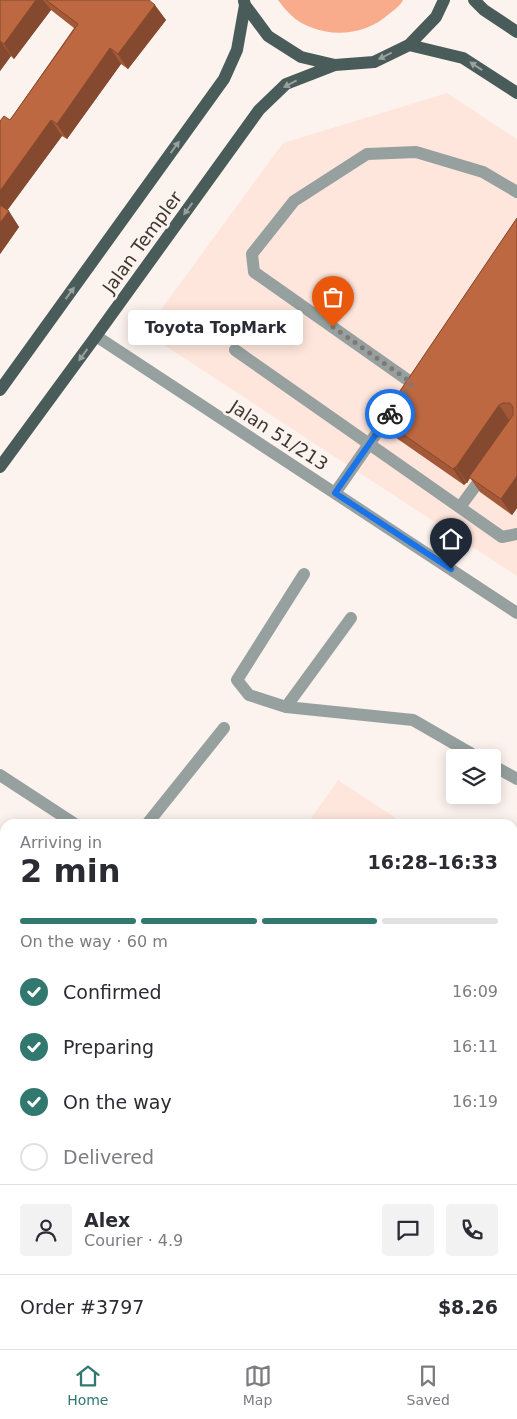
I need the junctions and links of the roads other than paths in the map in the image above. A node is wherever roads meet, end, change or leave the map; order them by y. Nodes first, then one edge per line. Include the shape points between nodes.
1 (444, 0) edge
2 (474, 0) edge
3 (244, 3) edge
4 (517, 32) edge
5 (408, 45) junction
6 (335, 66) junction
7 (517, 93) edge
8 (517, 192) edge
9 (96, 336) junction
10 (235, 350) dead end
11 (0, 390) edge
12 (369, 444) junction
13 (494, 459) edge
14 (0, 467) edge
15 (335, 493) junction
16 (460, 508) junction
17 (517, 534) edge
18 (304, 574) dead end
19 (517, 613) edge
20 (351, 618) dead end
21 (286, 707) junction
22 (224, 728) dead end
23 (463, 749) edge
24 (501, 770) edge
25 (0, 774) edge
26 (517, 780) edge
27 (67, 819) edge
28 (150, 819) edge

1 - 5 main road via 436,17
2 - 4 main road
3 - 6 main road via 268,36 301,57
11 -> 3 main road, Jalan Templer via 224,79 237,50
5 -> 6 main road via 374,62
7 -> 5 main road via 463,58
6 -> 9 main road, Jalan Templer via 286,84 259,110
8 - 12 street via 483,172 416,152 367,154 294,200 252,254 254,272 409,386
9 -> 14 main road, Jalan Templer
9 - 15 street, Jalan 51/213
10 - 12 street
12 - 15 street
12 - 16 street
13 - 16 street
15 - 19 street, Jalan 51/213
16 - 17 street via 502,537
18 - 21 street via 238,680 249,695
20 - 21 street
21 - 23 street via 413,720
22 - 28 street
24 - 26 street
25 - 27 street

